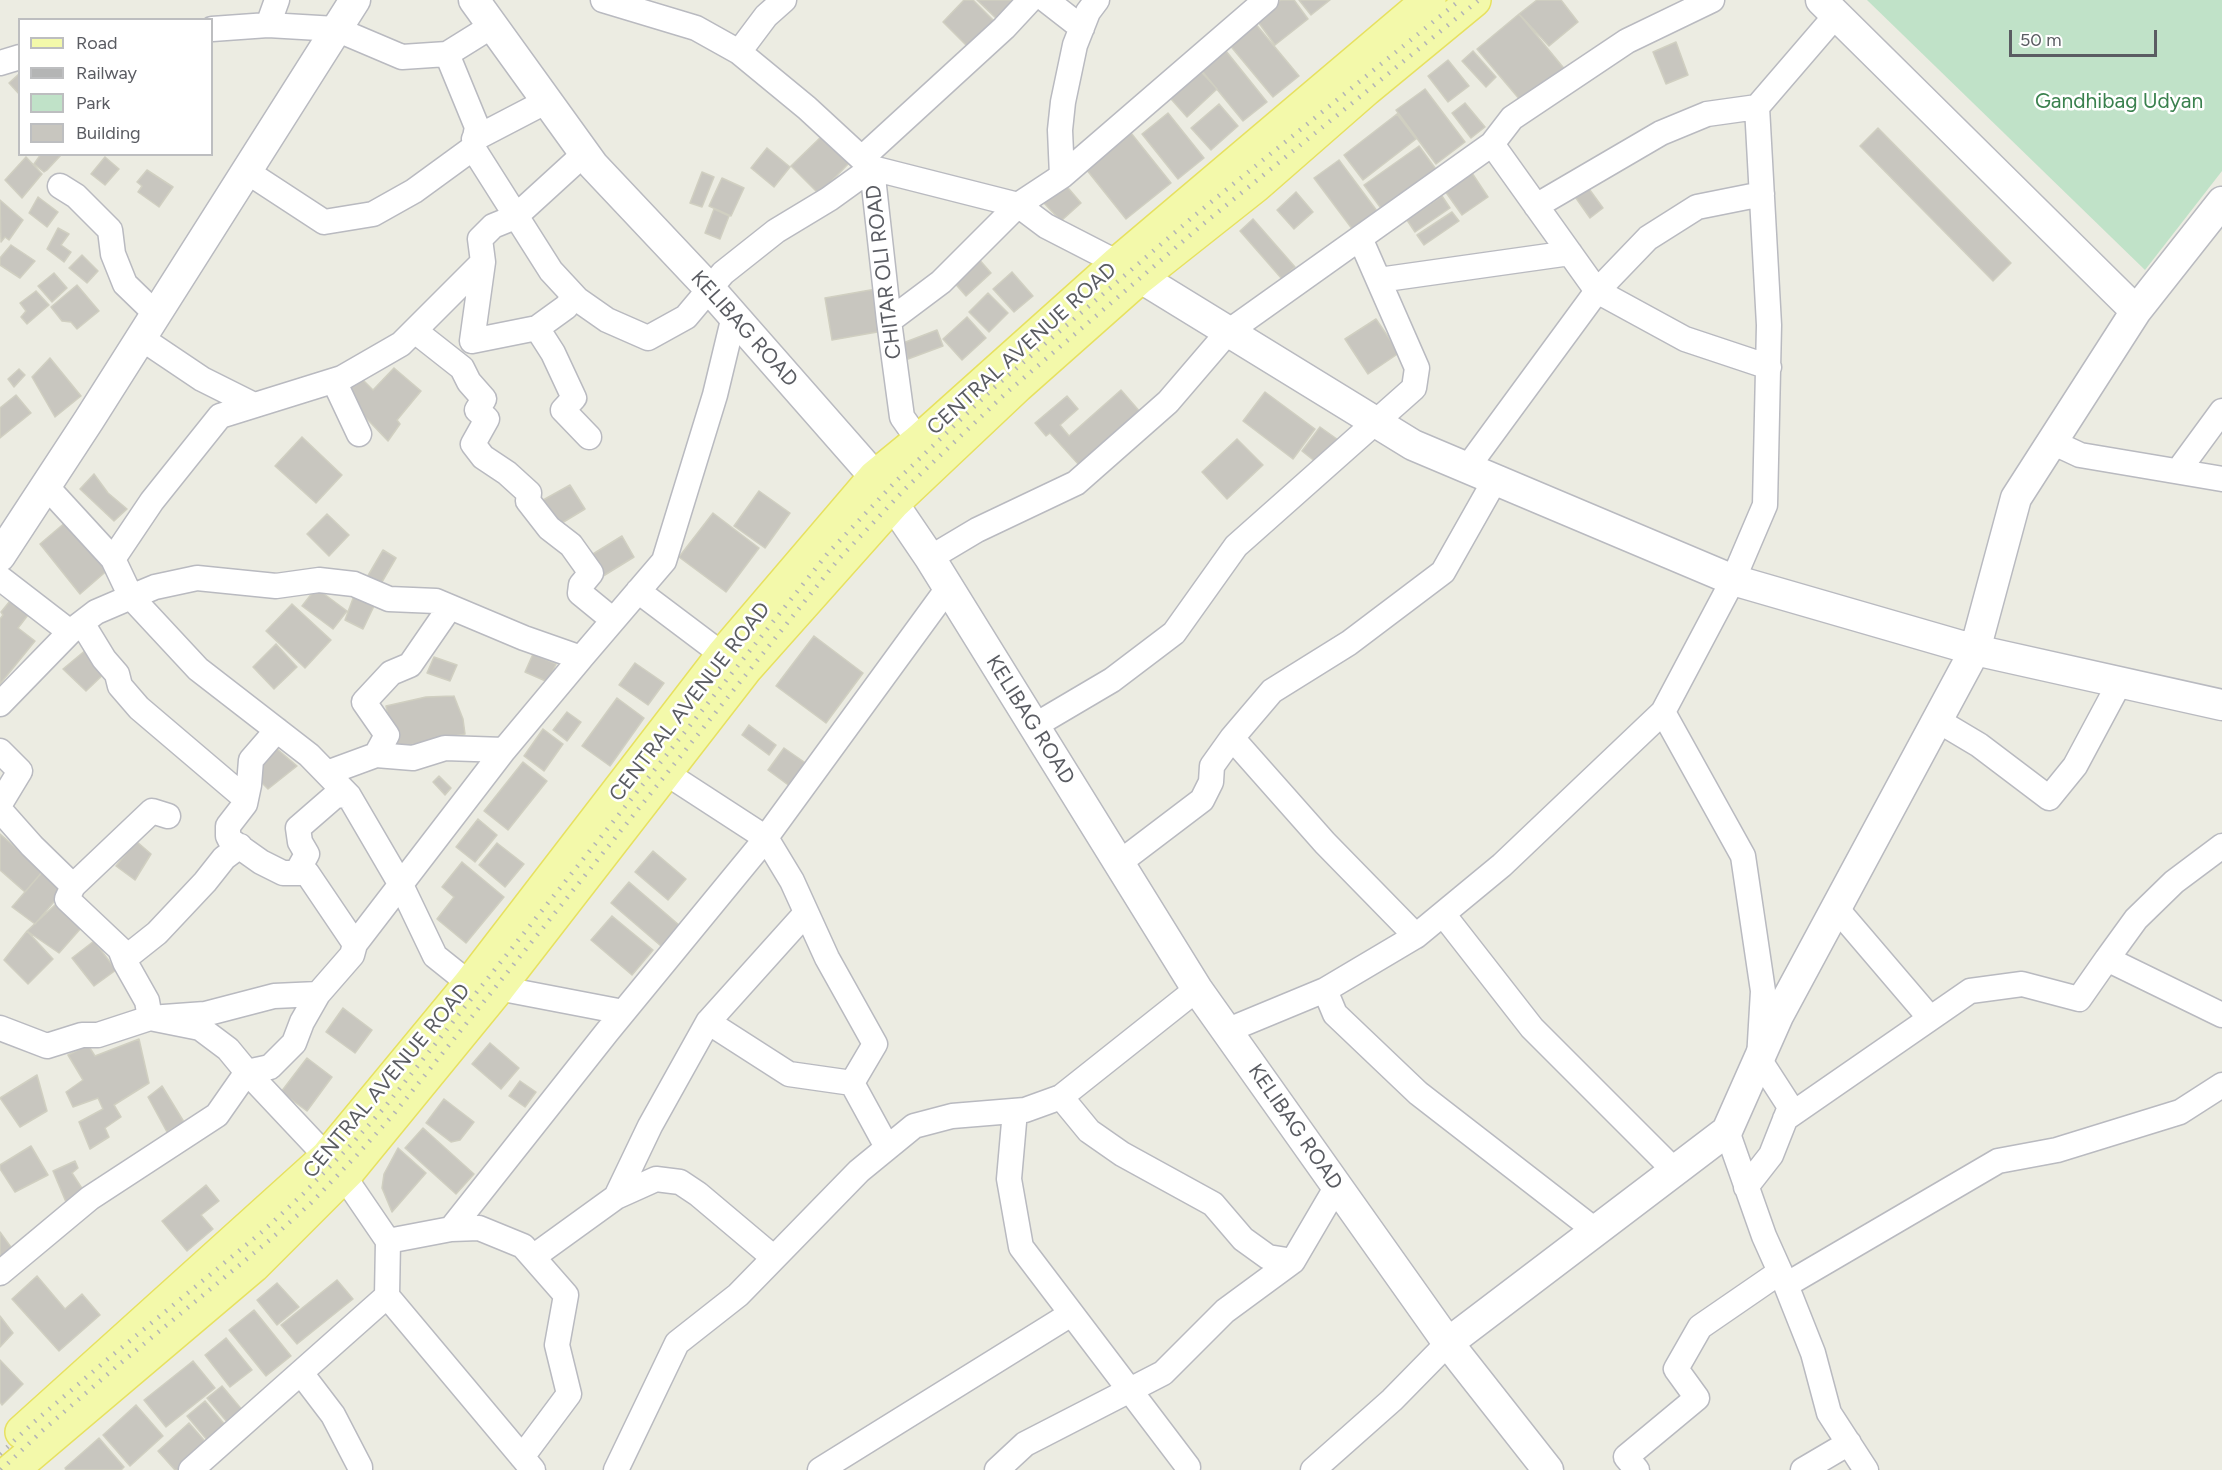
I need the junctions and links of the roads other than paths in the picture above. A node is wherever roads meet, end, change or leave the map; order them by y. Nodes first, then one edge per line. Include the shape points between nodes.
1 (277, 0) edge
2 (355, 0) edge
3 (474, 0) edge
4 (603, 0) edge
5 (784, 0) edge
6 (1030, 0) edge
7 (1046, 0) edge
8 (1097, 0) edge
9 (1266, 0) edge
10 (1474, 0) edge
11 (1712, 0) edge
12 (1425, 1) edge
13 (1829, 7) edge
14 (268, 25) junction
15 (492, 26) junction
16 (1082, 27) junction
17 (213, 28) edge
18 (336, 29) junction
19 (739, 52) junction
20 (447, 54) junction
21 (18, 58) edge
22 (0, 63) edge
23 (547, 101) junction
24 (1757, 107) junction
25 (474, 144) junction
26 (1492, 144) junction
27 (584, 154) junction
28 (867, 163) junction
29 (246, 171) junction
30 (1062, 176) junction
31 (60, 186) dead end
32 (1762, 194) junction
33 (2222, 202) edge
34 (1018, 205) junction
35 (1536, 206) junction
36 (515, 217) junction
37 (1360, 238) junction
38 (1570, 253) junction
39 (483, 262) junction
40 (1129, 270) junction
41 (1379, 280) junction
42 (709, 288) junction
43 (1597, 291) junction
44 (574, 297) junction
45 (2136, 311) junction
46 (734, 316) junction
47 (889, 321) junction
48 (148, 326) junction
49 (537, 328) junction
50 (415, 331) junction
51 (1228, 332) junction
52 (1769, 367) junction
53 (334, 381) junction
54 (254, 405) junction
55 (2222, 411) edge
56 (1377, 423) junction
57 (359, 434) dead end
58 (590, 436) dead end
59 (919, 441) junction
60 (2052, 442) junction
61 (1467, 468) junction
62 (2178, 471) junction
63 (2222, 479) edge
64 (1495, 480) junction
65 (46, 486) junction
66 (884, 490) junction
67 (0, 555) edge
68 (930, 558) junction
69 (113, 559) junction
70 (0, 578) edge
71 (1733, 580) junction
72 (948, 588) junction
73 (638, 591) junction
74 (131, 597) junction
75 (450, 607) junction
76 (613, 620) junction
77 (76, 627) junction
78 (1975, 650) junction
79 (723, 655) junction
80 (581, 658) junction
81 (2120, 682) junction
82 (0, 704) edge
83 (2222, 705) edge
84 (1662, 712) junction
85 (1937, 720) junction
86 (1034, 726) junction
87 (276, 730) junction
88 (1232, 738) junction
89 (504, 750) junction
90 (0, 752) edge
91 (376, 755) junction
92 (327, 773) junction
93 (666, 773) junction
94 (350, 796) junction
95 (246, 799) junction
96 (0, 804) edge
97 (0, 810) edge
98 (168, 816) dead end
99 (766, 838) junction
100 (240, 846) junction
101 (2222, 846) edge
102 (1119, 863) junction
103 (297, 872) junction
104 (401, 885) junction
105 (73, 886) junction
106 (1836, 908) junction
107 (806, 913) junction
108 (1443, 914) junction
109 (1416, 936) junction
110 (355, 944) junction
111 (2108, 959) junction
112 (125, 962) junction
113 (484, 986) junction
114 (1197, 989) junction
115 (1325, 990) junction
116 (318, 994) junction
117 (623, 1012) junction
118 (2222, 1015) edge
119 (150, 1018) junction
120 (1930, 1018) junction
121 (708, 1022) junction
122 (0, 1028) edge
123 (1226, 1031) junction
124 (1759, 1059) junction
125 (247, 1072) junction
126 (852, 1083) junction
127 (2222, 1085) edge
128 (1062, 1097) junction
129 (1015, 1111) junction
130 (1785, 1119) junction
131 (1727, 1131) junction
132 (887, 1148) junction
133 (335, 1166) junction
134 (1675, 1171) junction
135 (1337, 1186) junction
136 (1746, 1187) junction
137 (616, 1197) junction
138 (451, 1229) junction
139 (1596, 1230) junction
140 (388, 1241) junction
141 (533, 1257) junction
142 (774, 1258) junction
143 (1293, 1261) junction
144 (0, 1273) edge
145 (1783, 1279) junction
146 (387, 1296) junction
147 (1071, 1314) junction
148 (1448, 1343) junction
149 (301, 1373) junction
150 (1130, 1390) junction
151 (1849, 1443) junction
152 (21, 1462) edge
153 (528, 1464) edge
154 (1188, 1467) dead end
155 (191, 1470) edge
156 (360, 1470) edge
157 (616, 1470) edge
158 (820, 1470) edge
159 (997, 1470) edge
160 (1313, 1470) edge
161 (1544, 1470) edge
162 (1637, 1470) edge
163 (1803, 1470) edge
164 (1866, 1470) edge

1 - 14 street
2 - 18 street
3 - 15 street, KELIBAG ROAD
4 - 19 street, CHITAR OLI ROAD via 696,28
5 - 19 street via 766,16
6 - 28 street
7 - 16 street
8 - 16 street
9 - 30 street
10 - 40 main road via 1255,186
11 - 26 street via 1626,41 1512,118
12 - 40 main road, CENTRAL AVENUE ROAD
13 - 24 street
13 - 45 street
14 - 17 street
14 - 18 street
15 - 20 street
15 - 23 street, KELIBAG ROAD
16 - 30 street via 1063,102
18 - 20 street via 402,57
18 - 29 street
19 - 28 street, CHITAR OLI ROAD
20 - 25 street via 477,127
21 - 22 street
23 - 25 street
23 - 27 street, KELIBAG ROAD
24 - 32 street
24 - 35 street via 1707,114 1661,133
25 - 29 street via 414,191 373,214 324,222
25 - 36 street
26 - 35 street
26 - 37 street
27 - 36 street
27 - 42 street, KELIBAG ROAD
28 - 34 street
28 - 42 street via 829,199 776,231
28 - 47 street, CHITAR OLI ROAD
29 - 48 street
30 - 34 street
31 - 48 street via 76,196 110,230 125,284
32 - 43 street via 1697,207 1648,238
32 - 52 street
33 - 45 street
34 - 40 street via 1046,226
34 - 47 street via 941,282
35 - 38 street
36 - 39 street via 493,226 480,238
36 - 44 street via 551,271
37 - 41 street
37 - 51 street
38 - 41 street
38 - 43 street
39 - 49 street via 471,341
39 - 50 street
40 - 51 street
40 - 59 main road, CENTRAL AVENUE ROAD
40 - 66 main road via 1017,386
41 - 56 street via 1417,368 1414,388
42 - 44 street via 686,317 648,338 607,320
42 - 46 street, KELIBAG ROAD
43 - 52 street via 1685,339
43 - 61 street
44 - 49 street via 567,307
45 - 60 street
46 - 66 street, KELIBAG ROAD
46 - 73 street via 715,395 664,561
47 - 59 street, CHITAR OLI ROAD via 902,417
48 - 54 street via 202,379
48 - 65 street
49 - 58 street via 574,398 563,410
50 - 53 street via 401,344
50 - 76 street via 462,368 484,399 477,410 487,419 473,444 483,457 529,493 528,501 549,528 571,545 591,573 580,593
51 - 56 street
51 - 68 street via 1168,402 1076,483 977,530
52 - 71 street via 1765,505
53 - 54 street
53 - 57 street
54 - 69 street via 220,416 152,501
55 - 62 street
56 - 61 street via 1413,445
56 - 86 street via 1236,546 1174,633 1112,680
59 - 66 main road, CENTRAL AVENUE ROAD
60 - 62 street via 2080,454
60 - 78 street via 2016,498
61 - 64 street
62 - 63 street
64 - 71 street
64 - 88 street via 1443,572 1349,643 1272,691
65 - 67 street
65 - 69 street
66 - 68 street, KELIBAG ROAD
66 - 79 main road, CENTRAL AVENUE ROAD
66 - 93 main road
68 - 72 street, KELIBAG ROAD
69 - 74 street
70 - 77 street
71 - 78 street
71 - 84 street
72 - 86 street, KELIBAG ROAD
72 - 99 street
73 - 76 street
73 - 79 street
74 - 75 street via 197,578 276,586 319,580 354,584 389,599 436,601
74 - 77 street via 96,612
74 - 87 street via 198,669
75 - 80 street
75 - 91 street via 410,665 391,673 364,702 387,735
76 - 80 street
77 - 82 street
77 - 95 street via 117,674 120,686 139,708
78 - 81 street
78 - 85 street
79 - 113 main road, CENTRAL AVENUE ROAD
80 - 89 street
81 - 83 street
81 - 85 street via 2075,766 2049,798 1979,745
84 - 108 street via 1502,865
84 - 124 street via 1743,856 1763,991
85 - 106 street
86 - 102 street, KELIBAG ROAD
87 - 92 street
87 - 95 street via 251,760
88 - 102 street via 1212,766 1211,783 1203,800
88 - 109 street via 1325,843
89 - 91 street via 445,748 413,758
89 - 104 street
90 - 96 street via 20,771
91 - 92 street
92 - 94 street
93 - 99 street
93 - 113 main road
94 - 103 street via 336,795 298,828 307,854
94 - 104 street
95 - 100 street via 227,832
97 - 105 street
98 - 105 street via 152,811
99 - 107 street
99 - 117 street
100 - 103 street via 283,873
100 - 112 street
101 - 111 street via 2174,882 2136,919
102 - 114 street, KELIBAG ROAD
103 - 110 street via 307,873 313,879
104 - 110 street
104 - 113 street via 435,957
105 - 112 street via 67,899 120,949
106 - 120 street
106 - 124 street
107 - 121 street
107 - 126 street via 874,1044
108 - 109 street
108 - 134 street via 1532,1028
109 - 115 street
110 - 116 street via 352,955
111 - 118 street
111 - 120 street via 2079,999 2022,984 1970,991
112 - 119 street via 147,1001
113 - 117 street
113 - 133 main road, CENTRAL AVENUE ROAD
114 - 123 street, KELIBAG ROAD
114 - 128 street
115 - 123 street
115 - 139 street via 1335,1014 1418,1093
116 - 119 street via 274,996 206,1014
116 - 125 street via 294,1043 270,1067
117 - 138 street
119 - 122 street via 47,1046
119 - 125 street via 200,1028 228,1049
120 - 130 street
121 - 126 street via 789,1074
121 - 137 street
123 - 135 street, KELIBAG ROAD
124 - 130 street via 1790,1107
124 - 131 street
125 - 133 street
125 - 144 street via 217,1115 90,1198
126 - 132 street
127 - 145 street via 2180,1112 2057,1150 1998,1161
128 - 129 street
128 - 143 street via 1089,1131 1122,1154 1213,1204 1243,1239 1268,1257
129 - 132 street via 952,1116 914,1126
129 - 147 street via 1009,1179 1021,1247
130 - 136 street via 1771,1155
131 - 134 street
131 - 136 street
132 - 142 street via 859,1170
133 - 140 street
133 - 152 main road, CENTRAL AVENUE ROAD
134 - 139 street
135 - 143 street
135 - 148 street, KELIBAG ROAD
136 - 145 street
137 - 141 street
137 - 142 street via 656,1179 680,1182
138 - 140 street
138 - 141 street via 479,1228 523,1246
139 - 148 street
140 - 146 street
141 - 153 street via 566,1295 557,1345 569,1394
142 - 157 street via 738,1295 677,1343
143 - 150 street via 1225,1311 1163,1373
145 - 151 street via 1813,1353 1829,1413
145 - 162 street via 1700,1327 1676,1369 1697,1398 1626,1457
146 - 149 street
146 - 153 street
147 - 150 street
147 - 158 street
148 - 160 street via 1392,1400
148 - 161 street, KELIBAG ROAD
149 - 155 street
149 - 156 street via 333,1415
150 - 154 street
150 - 159 street via 1025,1444
151 - 163 street
151 - 164 street

